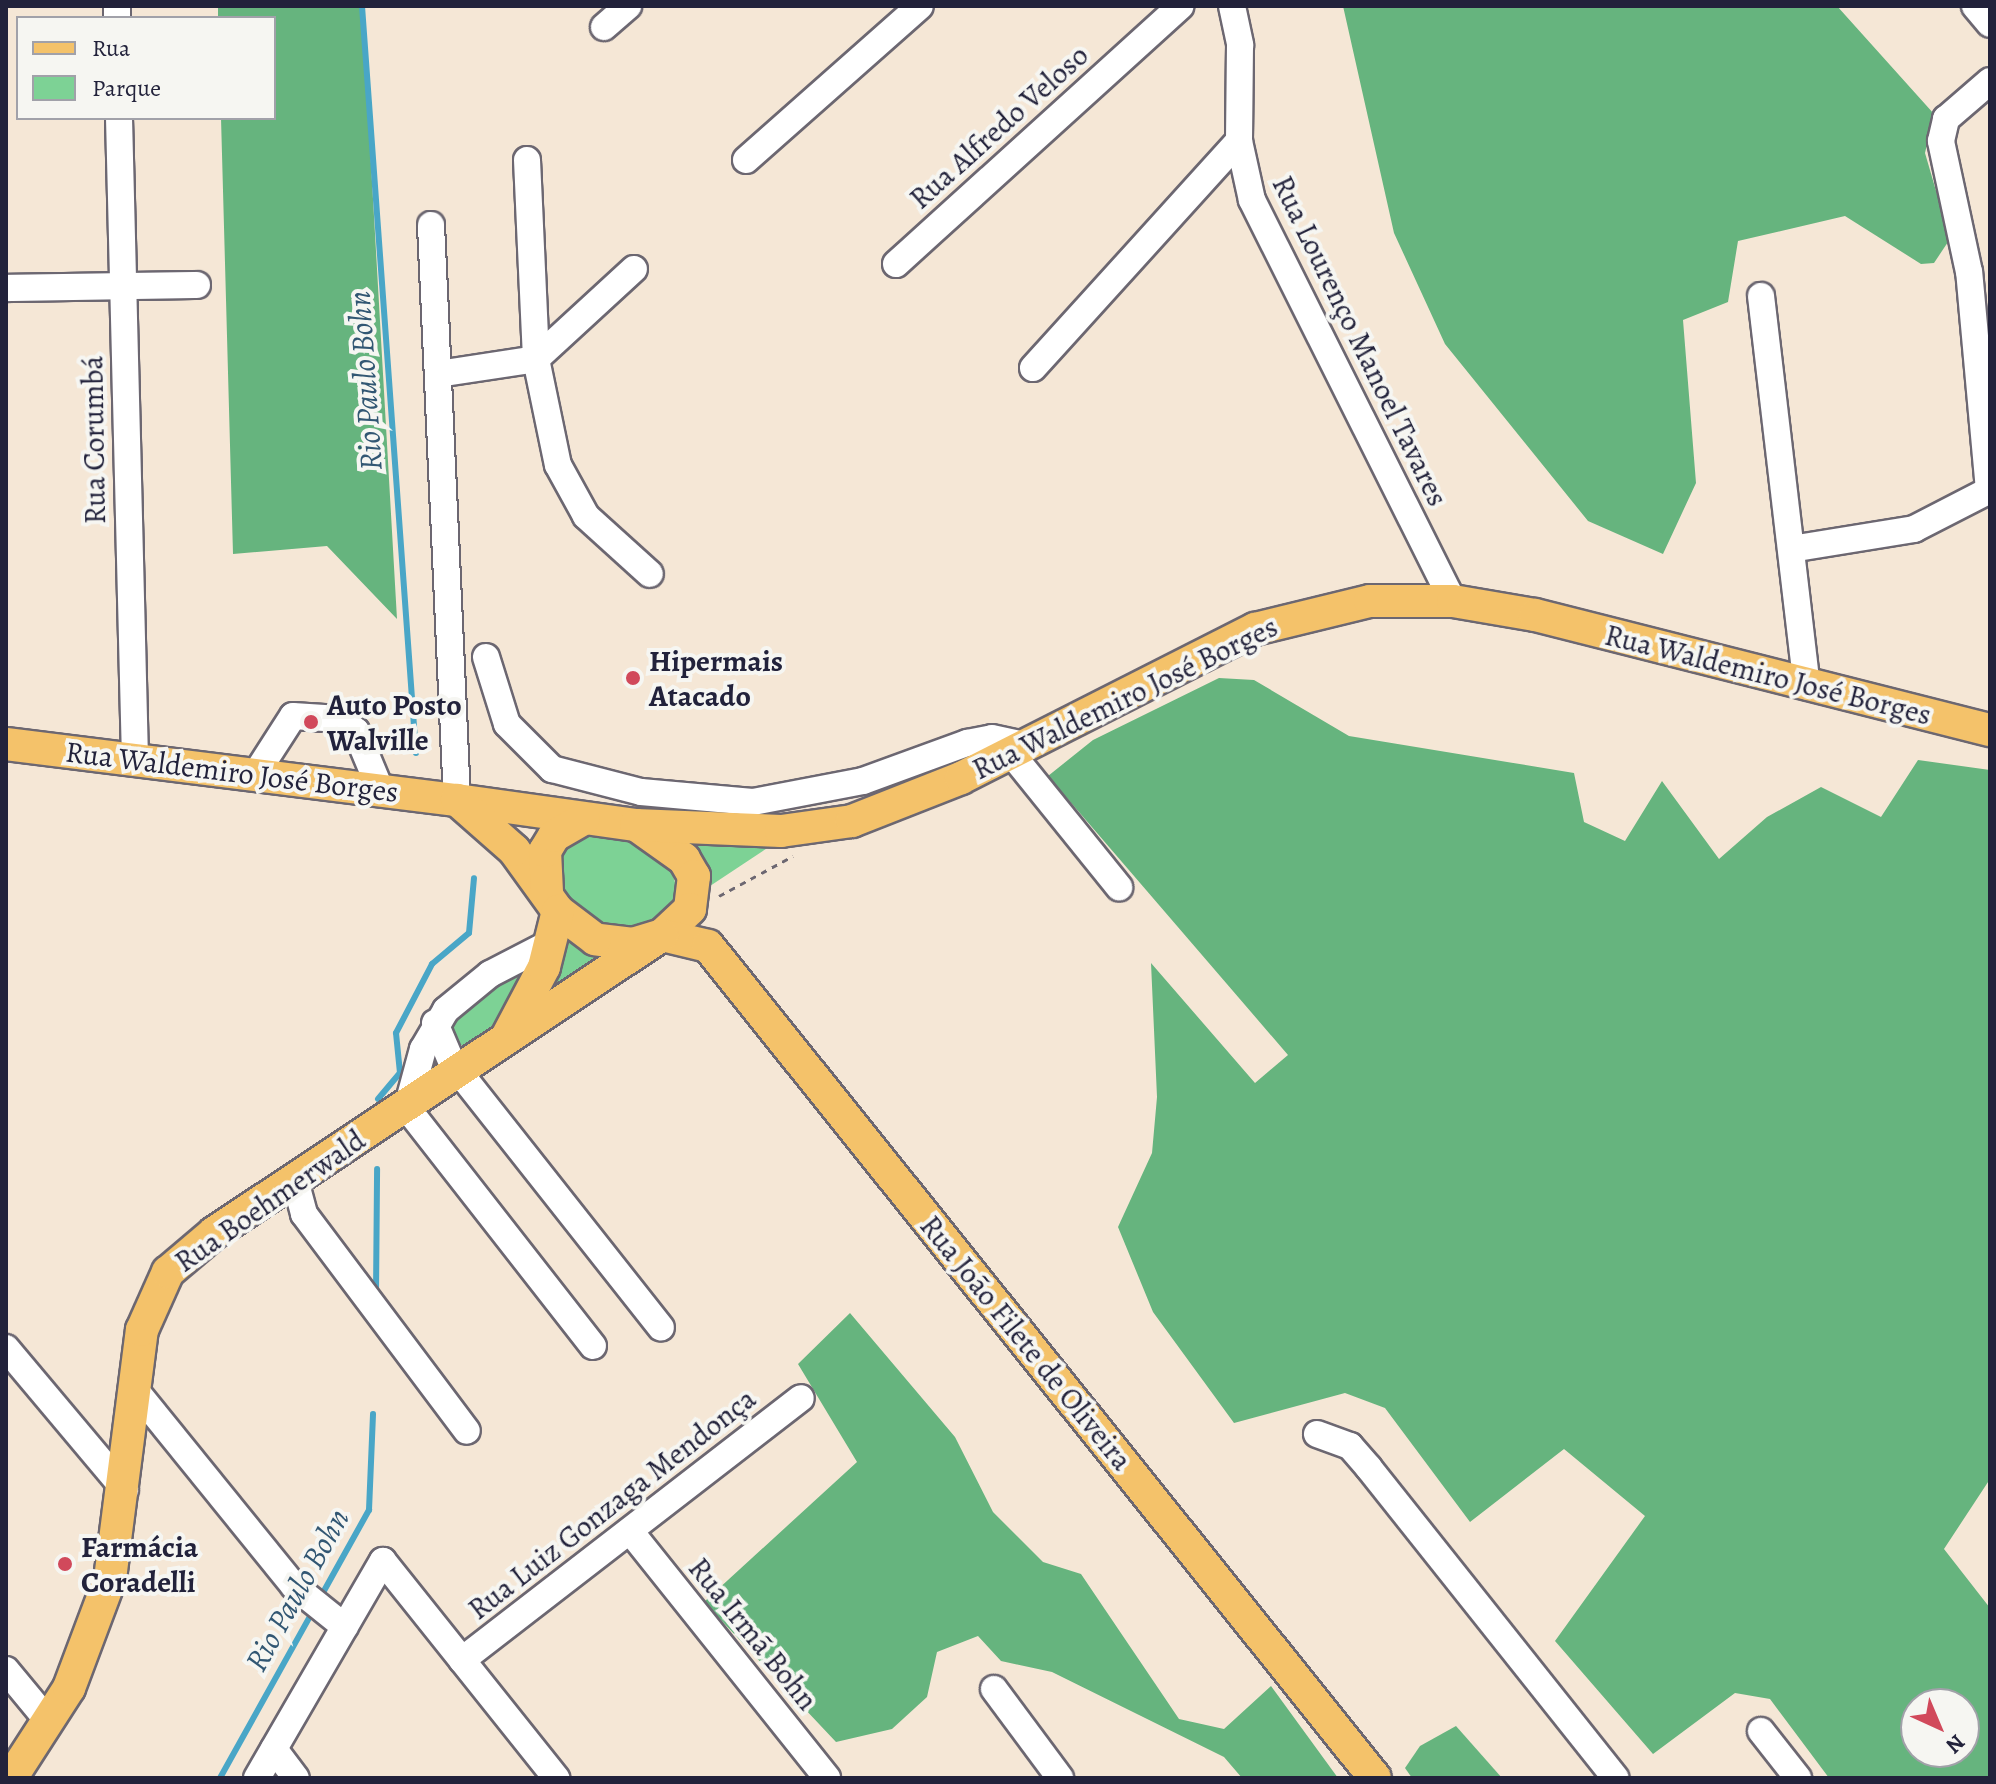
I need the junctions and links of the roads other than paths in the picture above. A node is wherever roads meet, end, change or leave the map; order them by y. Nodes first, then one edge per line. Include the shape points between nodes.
1 (628, 6) edge
2 (920, 6) edge
3 (1181, 6) edge
4 (1232, 6) edge
5 (1975, 6) edge
6 (1990, 24) edge
7 (604, 27) dead end
8 (1990, 81) edge
9 (119, 120) edge
10 (1239, 141) junction
11 (527, 160) dead end
12 (746, 160) dead end
13 (431, 225) dead end
14 (896, 264) dead end
15 (634, 269) dead end
16 (197, 285) dead end
17 (122, 287) junction
18 (6, 288) edge
19 (1761, 296) dead end
20 (536, 359) junction
21 (1033, 368) dead end
22 (438, 374) junction
23 (1990, 490) edge
24 (1791, 549) junction
25 (650, 574) dead end
26 (1453, 601) junction
27 (486, 657) dead end
28 (1807, 686) junction
29 (1990, 730) edge
30 (6, 744) edge
31 (1017, 749) junction
32 (135, 760) junction
33 (255, 775) junction
34 (597, 784) junction
35 (381, 791) junction
36 (641, 792) junction
37 (457, 800) junction
38 (589, 820) junction
39 (633, 824) junction
40 (1119, 887) dead end
41 (553, 903) junction
42 (662, 935) junction
43 (550, 943) junction
44 (435, 1023) junction
45 (502, 1044) junction
46 (460, 1072) junction
47 (407, 1108) junction
48 (282, 1189) junction
49 (661, 1328) dead end
50 (593, 1346) dead end
51 (6, 1348) edge
52 (136, 1391) junction
53 (801, 1398) dead end
54 (467, 1431) dead end
55 (1317, 1434) dead end
56 (125, 1490) junction
57 (630, 1531) junction
58 (338, 1622) junction
59 (462, 1660) junction
60 (6, 1670) edge
61 (994, 1689) dead end
62 (49, 1722) junction
63 (1761, 1731) dead end
64 (274, 1749) junction
65 (21, 1774) edge
66 (257, 1778) edge
67 (296, 1778) edge
68 (556, 1778) edge
69 (827, 1778) edge
70 (1060, 1778) edge
71 (1375, 1778) edge
72 (1616, 1778) edge
73 (1798, 1778) edge

1 - 7 street
2 - 12 street
3 - 14 street, Rua Alfredo Veloso
4 - 10 street, Rua Lourenço Manoel Tavares via 1240,45
5 - 6 street
8 - 23 street via 1946,119 1941,141 1969,272
9 - 17 street, Rua Corumbá
10 - 21 street
10 - 26 street, Rua Lourenço Manoel Tavares via 1252,200
11 - 20 street
13 - 22 street
15 - 20 street
16 - 17 street
17 - 18 street
17 - 32 street, Rua Corumbá
19 - 24 street
20 - 22 street
20 - 25 street via 558,465 586,516
22 - 37 street
23 - 24 street via 1914,529
24 - 28 street
26 - 28 main road, Rua Waldemiro José Borges
26 - 31 main road, Rua Waldemiro José Borges via 1370,601 1255,629
27 - 34 street via 507,724 552,769
28 - 29 main road, Rua Waldemiro José Borges
30 - 32 main road, Rua Waldemiro José Borges
31 - 36 street via 992,738 967,743 863,781 753,802
31 - 39 main road, Rua Waldemiro José Borges via 914,799 838,824 752,831
31 - 40 street
32 - 33 main road, Rua Waldemiro José Borges
33 - 35 main road, Rua Waldemiro José Borges
33 - 35 street via 293,716 340,719 356,731
34 - 36 street
34 - 38 street
35 - 37 main road, Rua Waldemiro José Borges
36 - 39 street
37 - 38 main road, Rua Waldemiro José Borges
37 - 41 main road via 514,850
38 - 39 main road
38 - 41 main road via 554,836 545,851
39 - 42 main road via 684,859 694,876 690,909
41 - 42 main road via 595,939 633,944
41 - 43 main road, Rua Boehmerwald
42 - 45 main road, Rua Boehmerwald
42 - 71 main road, Rua João Filete de Oliveira via 708,946
43 - 44 street via 490,974
43 - 45 main road, Rua Boehmerwald via 534,990
44 - 46 street
44 - 47 street
45 - 46 main road, Rua Boehmerwald
46 - 47 main road, Rua Boehmerwald
46 - 49 street
47 - 48 main road, Rua Boehmerwald
47 - 50 street
48 - 52 main road, Rua Boehmerwald via 188,1253 154,1290
48 - 54 street
51 - 56 street
52 - 56 main road, Rua Boehmerwald
52 - 58 street via 294,1586
53 - 57 street, Rua Luiz Gonzaga Mendonça
55 - 72 street via 1350,1446
56 - 62 main road, Rua Boehmerwald via 110,1579
57 - 59 street, Rua Luiz Gonzaga Mendonça
57 - 69 street, Rua Irmã Bohn
58 - 59 street via 383,1561
58 - 64 street
59 - 68 street
60 - 62 street
61 - 70 street
62 - 65 main road, Rua Boehmerwald
63 - 73 street
64 - 66 street
64 - 67 street

